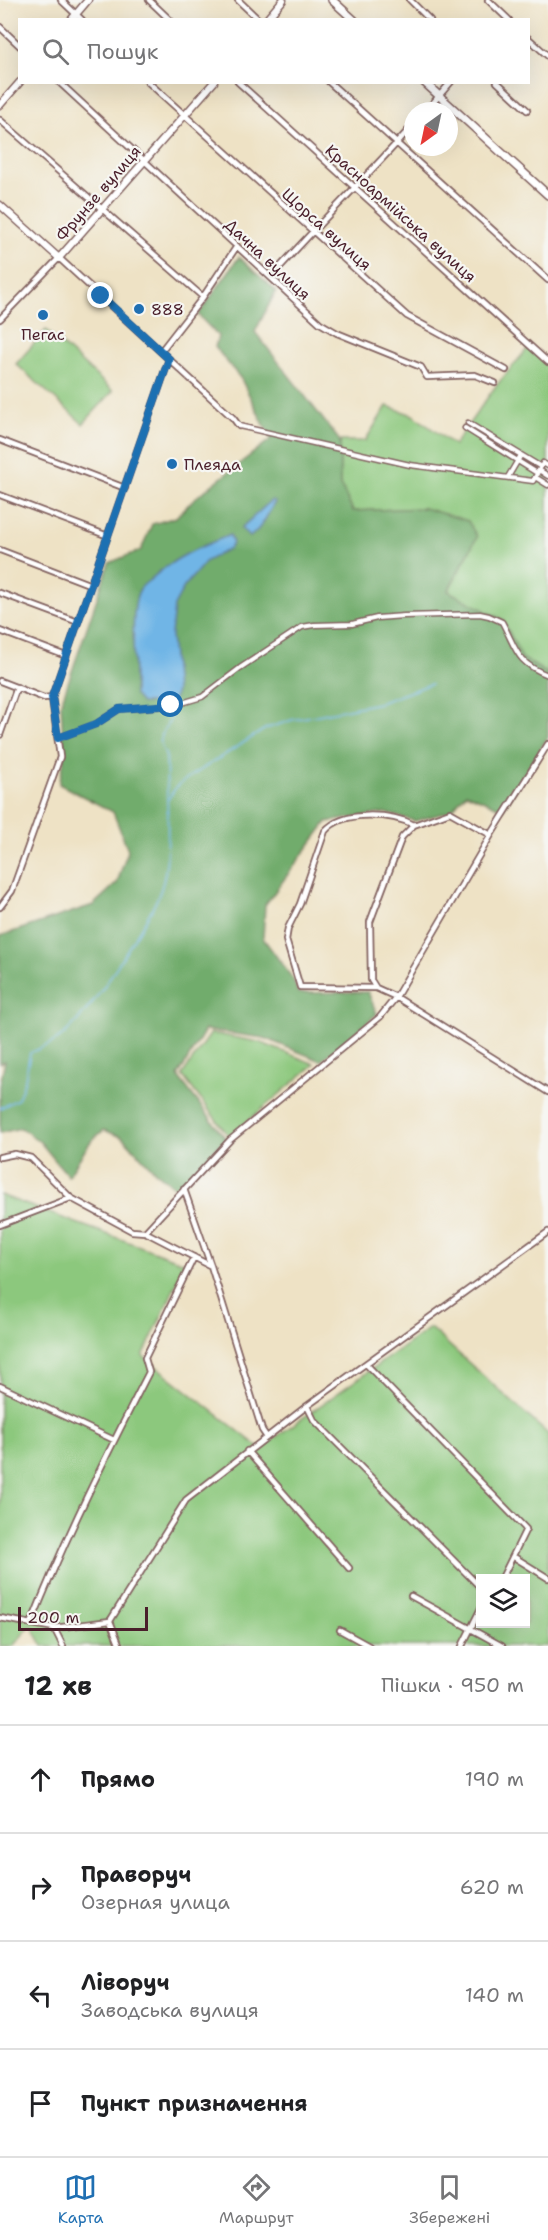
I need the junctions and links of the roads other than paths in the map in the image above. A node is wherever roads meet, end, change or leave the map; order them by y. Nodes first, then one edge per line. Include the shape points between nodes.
1 (61, 0) edge
2 (88, 0) edge
3 (149, 0) edge
4 (237, 0) edge
5 (283, 0) edge
6 (332, 0) edge
7 (410, 0) edge
8 (488, 0) edge
9 (74, 17) edge
10 (168, 18) edge
11 (257, 18) edge
12 (268, 18) edge
13 (352, 18) edge
14 (428, 18) edge
15 (505, 18) edge
16 (0, 27) edge
17 (530, 40) edge
18 (18, 43) edge
19 (548, 56) edge
20 (18, 84) edge
21 (61, 84) edge
22 (150, 84) edge
23 (212, 84) edge
24 (240, 84) edge
25 (331, 84) edge
26 (426, 84) edge
27 (450, 84) edge
28 (499, 84) edge
29 (439, 96) junction
30 (434, 102) edge
31 (0, 105) edge
32 (527, 110) dead end
33 (184, 116) junction
34 (0, 120) edge
35 (404, 135) edge
36 (397, 143) junction
37 (145, 161) junction
38 (356, 188) junction
39 (548, 195) edge
40 (0, 205) edge
41 (104, 210) junction
42 (312, 231) junction
43 (237, 246) junction
44 (59, 258) junction
45 (271, 277) junction
46 (548, 280) edge
47 (203, 297) junction
48 (0, 319) edge
49 (161, 351) junction
50 (169, 359) junction
51 (548, 362) edge
52 (506, 370) dead end
53 (495, 383) dead end
54 (468, 423) dead end
55 (239, 426) joint
56 (465, 428) dead end
57 (0, 440) edge
58 (521, 455) junction
59 (518, 461) junction
60 (548, 465) edge
61 (538, 472) junction
62 (548, 476) edge
63 (508, 477) junction
64 (548, 485) edge
65 (125, 488) junction
66 (0, 495) edge
67 (108, 536) junction
68 (0, 550) edge
69 (91, 585) junction
70 (0, 593) edge
71 (78, 622) junction
72 (0, 631) edge
73 (66, 656) junction
74 (548, 675) edge
75 (0, 681) edge
76 (17, 687) junction
77 (52, 697) junction
78 (0, 735) edge
79 (58, 738) junction
80 (548, 744) edge
81 (414, 825) junction
82 (491, 834) junction
83 (0, 907) edge
84 (376, 988) junction
85 (396, 997) junction
86 (548, 1092) edge
87 (0, 1157) edge
88 (184, 1189) junction
89 (71, 1198) junction
90 (0, 1225) edge
91 (145, 1232) junction
92 (548, 1232) edge
93 (194, 1257) junction
94 (212, 1266) junction
95 (366, 1364) junction
96 (0, 1386) edge
97 (307, 1406) junction
98 (266, 1436) junction
99 (114, 1440) junction
100 (247, 1451) junction
101 (514, 1557) junction
102 (349, 1568) dead end
103 (504, 1574) edge
104 (548, 1578) edge
105 (476, 1583) edge
106 (411, 1596) dead end
107 (0, 1618) edge
108 (476, 1618) edge
109 (110, 1622) junction
110 (32, 1624) junction
111 (54, 1628) junction
112 (471, 1628) junction
113 (340, 1630) dead end
114 (63, 1646) edge
115 (120, 1646) edge
116 (369, 1646) edge
117 (462, 1646) edge
118 (502, 1646) edge

1 - 9 street
2 - 9 street
3 - 10 street
4 - 11 street
5 - 12 street
6 - 13 main road
7 - 14 street
8 - 15 street
16 - 18 street
17 - 19 street
20 - 31 street
21 - 37 street, Дачна вулиця
22 - 33 street, Щорса вулиця
23 - 33 street, Фрунзе вулиця
24 - 38 street, Красноармійська вулиця
25 - 36 street
26 - 29 main road
27 - 29 street
28 - 32 street
29 - 30 street
29 - 39 main road
33 - 37 street, Фрунзе вулиця
33 - 42 street, Щорса вулиця
34 - 41 street
35 - 36 street
36 - 38 street
36 - 46 street
37 - 41 street, Фрунзе вулиця
37 - 43 street, Дачна вулиця
38 - 42 street
38 - 51 street, Красноармійська вулиця
40 - 44 street
41 - 44 street, Фрунзе вулиця
41 - 47 street
42 - 45 street
42 - 52 street, Щорса вулиця via 407,316
43 - 45 street, Дачна вулиця
43 - 47 street
44 - 48 street, Фрунзе вулиця
44 - 49 street
45 - 53 street, Дачна вулиця via 328,329 421,367 427,377 475,375
47 - 49 street
49 - 50 street
50 - 55 street
50 - 65 street
54 - 58 street
55 - 63 street via 410,465
56 - 59 street
57 - 65 street
58 - 59 street
58 - 61 street
59 - 61 street
59 - 63 street
60 - 61 street via 543,463
61 - 62 street
61 - 63 street via 533,481
61 - 64 street
65 - 67 street
66 - 67 street
67 - 69 street
68 - 69 street
69 - 71 street
70 - 71 street
71 - 73 street
72 - 73 street
73 - 77 street
74 - 79 street via 528,666 519,657 502,622 489,616 398,616 352,624 314,625 293,632 202,697 176,705 119,709 96,724
75 - 76 street
76 - 77 street via 44,698
76 - 78 street
77 - 79 street
79 - 83 street via 60,757 12,891
80 - 82 street
81 - 82 street via 450,812
81 - 84 street via 402,837 370,922 371,980
81 - 84 street via 394,817 372,816 330,826 288,928 286,940 300,987
82 - 85 street
84 - 85 street
85 - 86 street
85 - 88 street via 380,1017 230,1140
87 - 89 street via 15,1154 31,1158
88 - 91 street
88 - 94 street
89 - 90 street
89 - 91 street via 132,1231
91 - 93 street
92 - 95 street
93 - 94 street
93 - 99 street via 145,1358 149,1372
94 - 98 street
95 - 97 street
95 - 101 street via 526,1529
96 - 99 street
97 - 98 street
97 - 105 street via 314,1420
98 - 100 street
99 - 110 street
100 - 102 street
100 - 109 street via 186,1500
101 - 103 street
101 - 104 street
106 - 112 street
107 - 110 street
108 - 112 street
109 - 111 street
109 - 115 street
110 - 111 street
111 - 114 street
112 - 117 street
112 - 118 street
113 - 116 street

